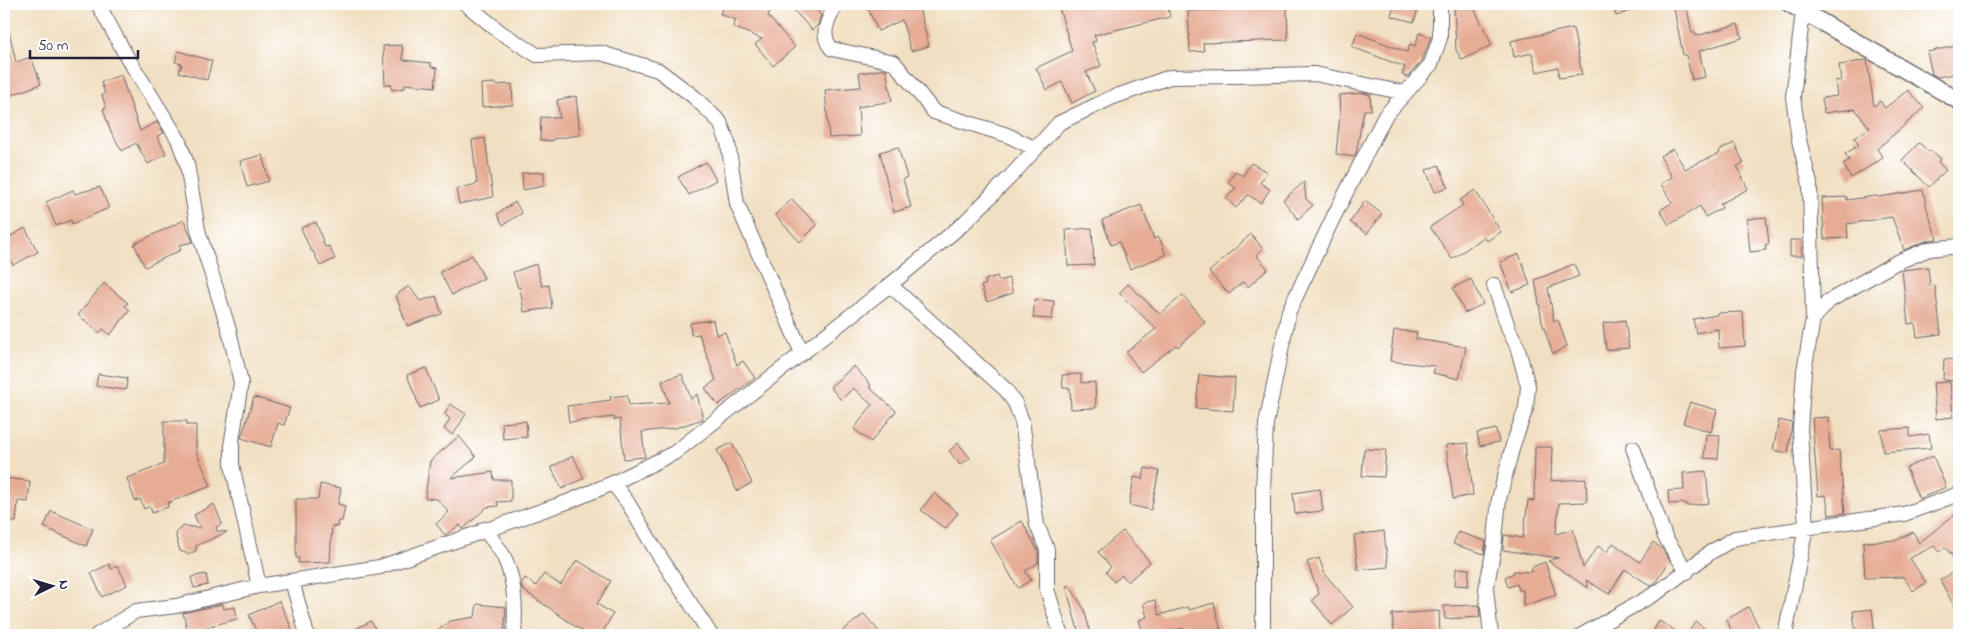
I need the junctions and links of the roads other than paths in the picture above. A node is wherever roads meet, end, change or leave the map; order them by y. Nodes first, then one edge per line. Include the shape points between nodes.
1 (98, 4) edge
2 (466, 4) edge
3 (836, 4) edge
4 (1440, 4) edge
5 (1796, 8) edge
6 (1405, 93) junction
7 (1959, 102) edge
8 (1036, 149) junction
9 (1959, 246) edge
10 (890, 285) junction
11 (1494, 285) dead end
12 (1813, 319) junction
13 (802, 353) junction
14 (1633, 448) dead end
15 (613, 483) junction
16 (1959, 494) edge
17 (1806, 527) junction
18 (484, 529) junction
19 (1687, 572) junction
20 (292, 581) junction
21 (259, 586) junction
22 (97, 635) edge
23 (307, 635) edge
24 (514, 635) edge
25 (711, 635) edge
26 (1061, 635) edge
27 (1264, 635) edge
28 (1491, 635) edge
29 (1582, 635) edge
30 (1785, 635) edge

1 - 21 street via 178,139 187,164 198,230 229,330 240,382 232,465
2 - 13 street via 500,32 537,54 601,54 658,70 693,96 720,122 728,143 737,204
3 - 8 street via 824,34 832,49 894,62 934,112 1007,135
4 - 6 street via 1440,38 1431,64
5 - 7 street
5 - 12 street via 1793,97 1810,184
6 - 8 street via 1315,74 1170,77 1111,98 1059,123
6 - 27 street via 1385,116 1289,311 1266,424
8 - 10 street via 963,224
9 - 12 street via 1929,249 1895,263 1829,301
10 - 13 street
10 - 26 street via 1006,390 1015,403 1022,421 1036,525 1047,549 1047,590
11 - 28 street via 1528,386 1526,408 1499,498 1486,589
12 - 17 street via 1804,371 1800,429
13 - 15 street via 674,453
14 - 19 street via 1665,537
15 - 18 street via 570,501
15 - 25 street
16 - 17 street via 1904,514
17 - 19 street via 1735,538
17 - 30 street
18 - 20 street via 380,567
18 - 24 street via 509,568
19 - 29 street
20 - 21 street
20 - 23 street
21 - 22 street via 176,606 136,611

